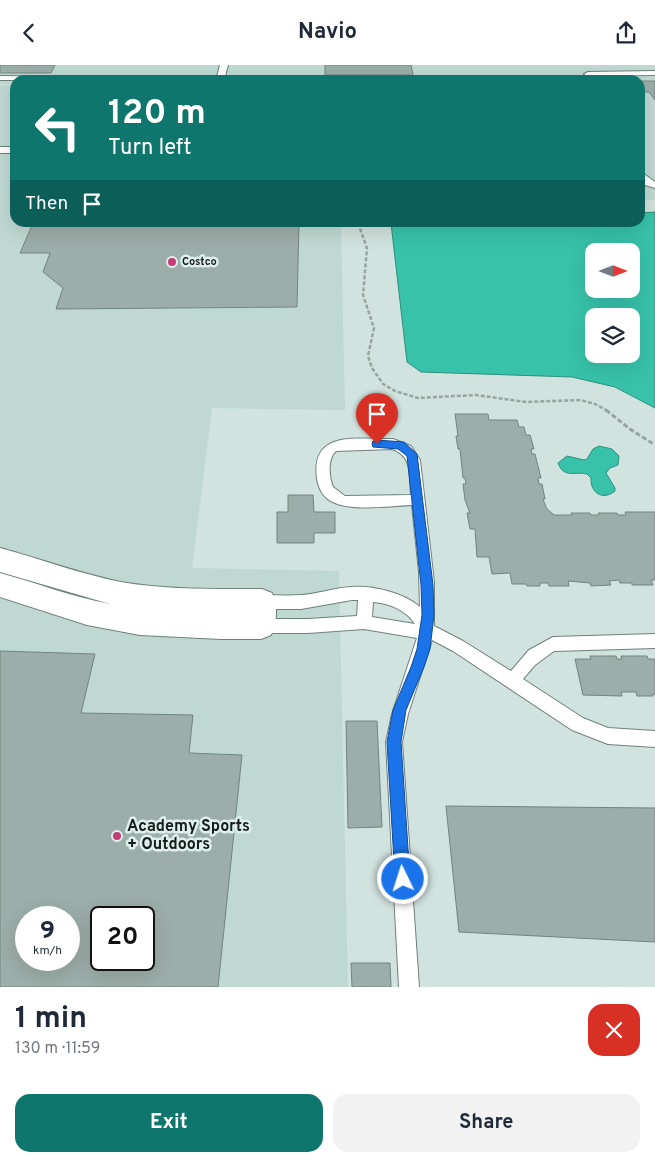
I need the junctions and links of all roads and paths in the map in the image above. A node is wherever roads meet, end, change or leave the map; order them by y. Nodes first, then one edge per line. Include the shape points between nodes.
1 (655, 73) edge
2 (622, 75) edge
3 (359, 227) edge
4 (655, 445) edge
5 (418, 500) junction
6 (0, 560) edge
7 (0, 585) edge
8 (366, 594) junction
9 (262, 614) junction
10 (364, 622) junction
11 (426, 630) junction
12 (655, 641) edge
13 (513, 682) junction
14 (655, 739) edge
15 (410, 987) edge

1 - 2 lane
3 - 4 path via 367,248 363,295 374,328 368,356 383,384 402,394 426,399 476,395 526,402 581,400 608,411
5 - 5 lane via 338,499 324,483 326,452 331,447 344,444 401,445 414,460
5 - 11 lane via 427,585
6 - 9 street via 101,589
7 - 9 street via 132,621 172,625
8 - 9 lane via 301,602
8 - 10 lane
8 - 11 lane via 408,606
9 - 10 lane via 308,626
10 - 11 lane
11 - 13 lane via 458,646
11 - 15 lane via 418,667 400,710 394,742
12 - 13 lane via 553,645 526,662
13 - 14 lane via 563,716 593,731 626,739

